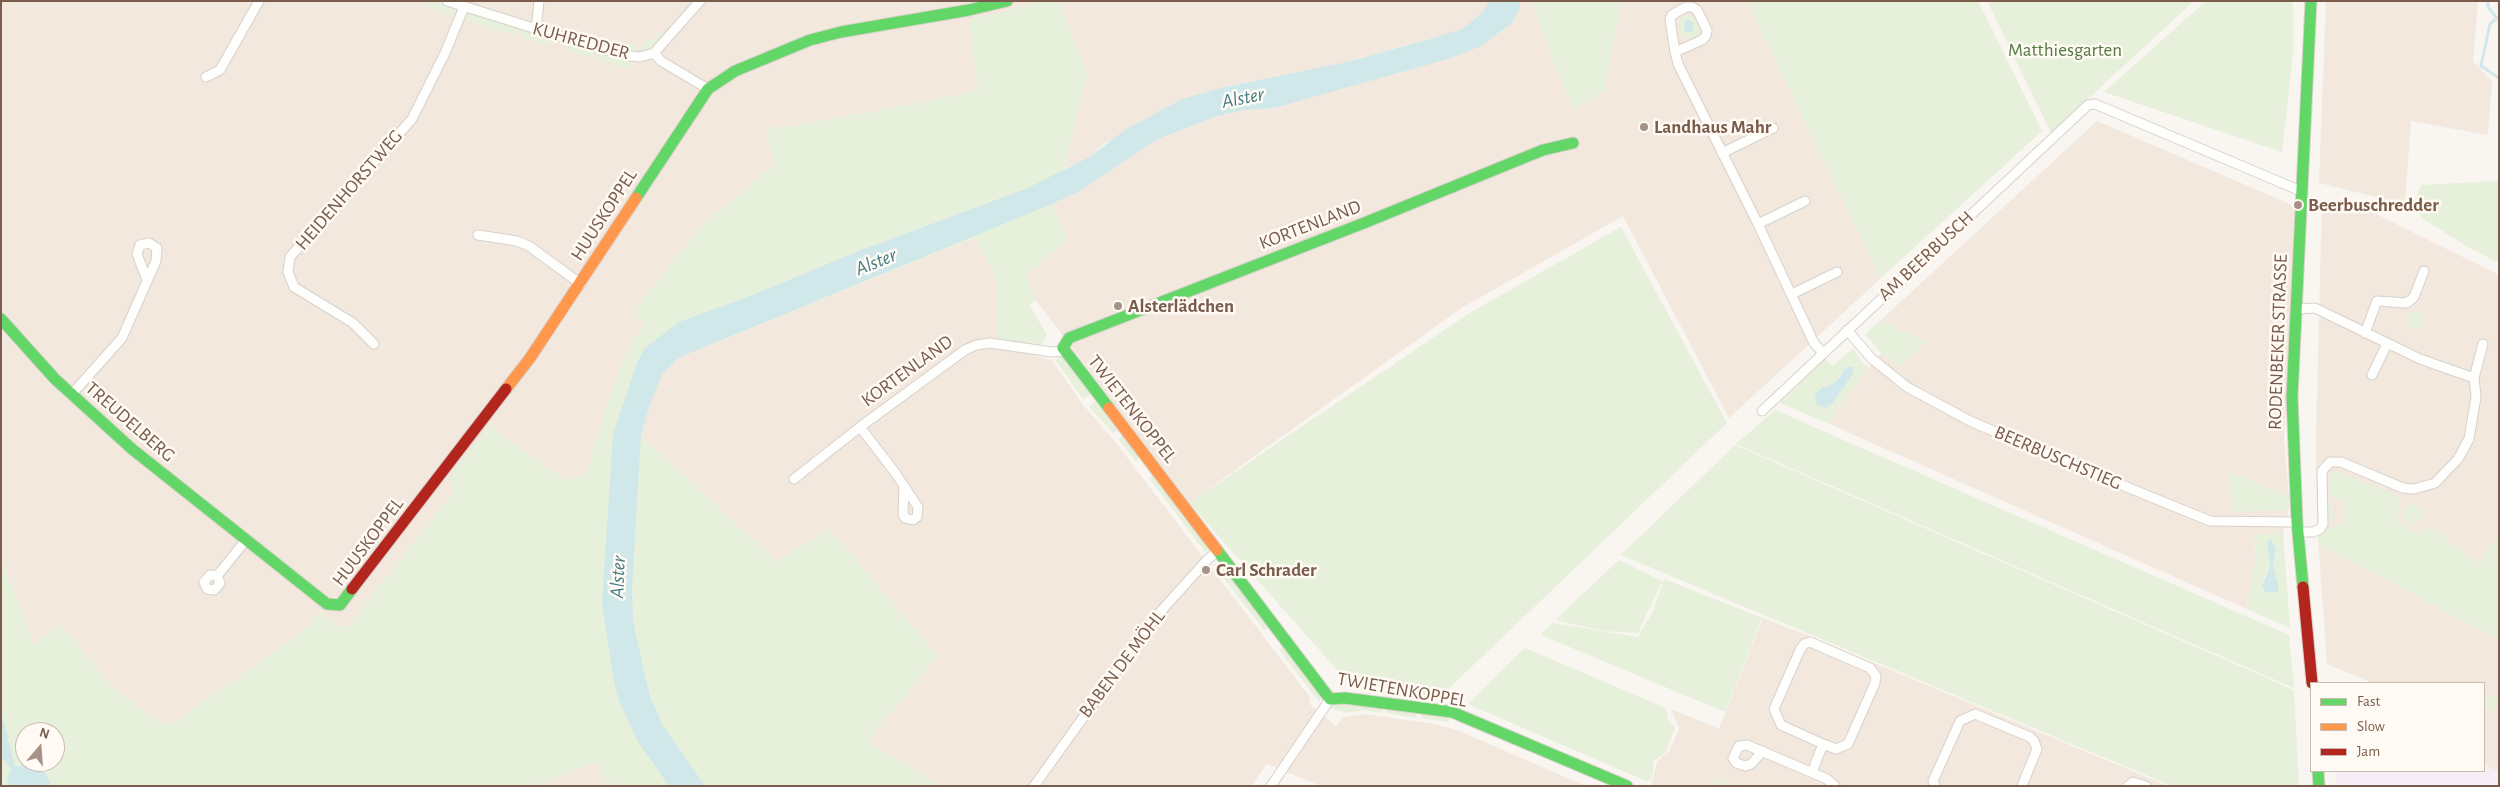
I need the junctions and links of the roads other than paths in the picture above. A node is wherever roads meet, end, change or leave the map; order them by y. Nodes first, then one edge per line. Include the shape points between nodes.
1 (260, 1) edge
2 (447, 1) edge
3 (539, 1) edge
4 (700, 1) edge
5 (1008, 1) edge
6 (2310, 1) edge
7 (1693, 4) edge
8 (464, 6) junction
9 (536, 30) junction
10 (1675, 52) junction
11 (654, 53) junction
12 (206, 77) dead end
13 (708, 89) junction
14 (1773, 128) dead end
15 (1573, 143) dead end
16 (1722, 153) junction
17 (2302, 191) junction
18 (1805, 201) dead end
19 (1758, 224) junction
20 (478, 235) dead end
21 (2424, 271) dead end
22 (1837, 272) dead end
23 (147, 280) dead end
24 (581, 284) junction
25 (1792, 294) junction
26 (2296, 309) junction
27 (1, 319) edge
28 (1847, 330) junction
29 (2365, 333) junction
30 (374, 344) dead end
31 (2387, 344) junction
32 (2483, 344) dead end
33 (1064, 348) junction
34 (1822, 352) junction
35 (2372, 374) dead end
36 (2474, 378) junction
37 (72, 394) junction
38 (1762, 411) dead end
39 (860, 427) junction
40 (794, 479) dead end
41 (904, 487) dead end
42 (2297, 527) junction
43 (246, 540) junction
44 (1218, 551) junction
45 (217, 576) dead end
46 (334, 606) joint
47 (2312, 682) edge
48 (1330, 699) junction
49 (1823, 744) junction
50 (1763, 751) dead end
51 (1812, 772) junction
52 (2318, 772) edge
53 (1034, 786) edge
54 (1271, 786) edge
55 (1627, 786) edge
56 (1835, 786) edge
57 (1936, 786) edge
58 (2022, 786) edge
59 (2128, 786) edge
60 (2146, 786) edge
61 (2319, 786) edge

1 - 12 street via 220,70
2 - 8 street, KUHREDDER
3 - 9 street
4 - 11 street
5 - 13 street, HUUSKOPPEL via 810,40 734,71
6 - 17 street, RODENBEKER STRASSE
7 - 10 street via 1672,15 1670,20
7 - 10 street via 1707,30 1706,36
8 - 9 street, KUHREDDER
8 - 30 street, HEIDENHORSTWEG via 412,119 290,257 288,272 294,287 353,323
9 - 11 street, KUHREDDER via 630,56
10 - 16 street
11 - 13 street, KUHREDDER
13 - 24 street, HUUSKOPPEL
14 - 16 street
15 - 33 street, KORTENLAND via 1543,150 1069,338
16 - 19 street
17 - 26 street, RODENBEKER STRASSE
17 - 28 street, AM BEERBUSCH via 2091,103
18 - 19 street
19 - 25 street
20 - 24 street via 523,244
21 - 29 street via 2414,297 2407,303 2377,301
22 - 25 street
23 - 37 street via 122,338
24 - 46 street, HUUSKOPPEL via 494,405 344,602
25 - 34 street via 1814,343
26 - 29 street via 2315,308
26 - 42 street, RODENBEKER STRASSE via 2292,430
27 - 37 street, TREUDELBERG
28 - 34 street, AM BEERBUSCH
28 - 42 street, BEERBUSCHSTIEG via 1871,358 1906,387 1996,432 2210,521
29 - 31 street
31 - 35 street
31 - 36 street
32 - 36 street
33 - 39 street, KORTENLAND via 1052,352 990,343 976,345
33 - 44 street, TWIETENKOPPEL
34 - 38 street, AM BEERBUSCH
36 - 42 street, BEERBUSCHSTIEG via 2475,414 2469,440 2458,459 2435,483 2403,488 2341,462 2330,462 2322,471 2323,524 2313,532
37 - 43 street, TREUDELBERG via 132,450
39 - 40 street, KORTENLAND
39 - 41 street, KORTENLAND
42 - 47 street, RODENBEKER STRASSE
43 - 45 street
43 - 46 street, TREUDELBERG via 327,604
44 - 48 street, TWIETENKOPPEL
44 - 53 street, BABEN DE MÖHL via 1153,620
48 - 54 street
48 - 55 street, TWIETENKOPPEL via 1345,698 1452,712
49 - 49 street via 1836,749 1848,744 1876,676 1870,668 1810,642 1800,650 1774,709 1781,725
49 - 51 street
50 - 51 street
51 - 56 street
52 - 61 street
57 - 58 street via 1933,781 1960,721 1975,714 2034,741 2037,749
59 - 60 street via 2134,782

